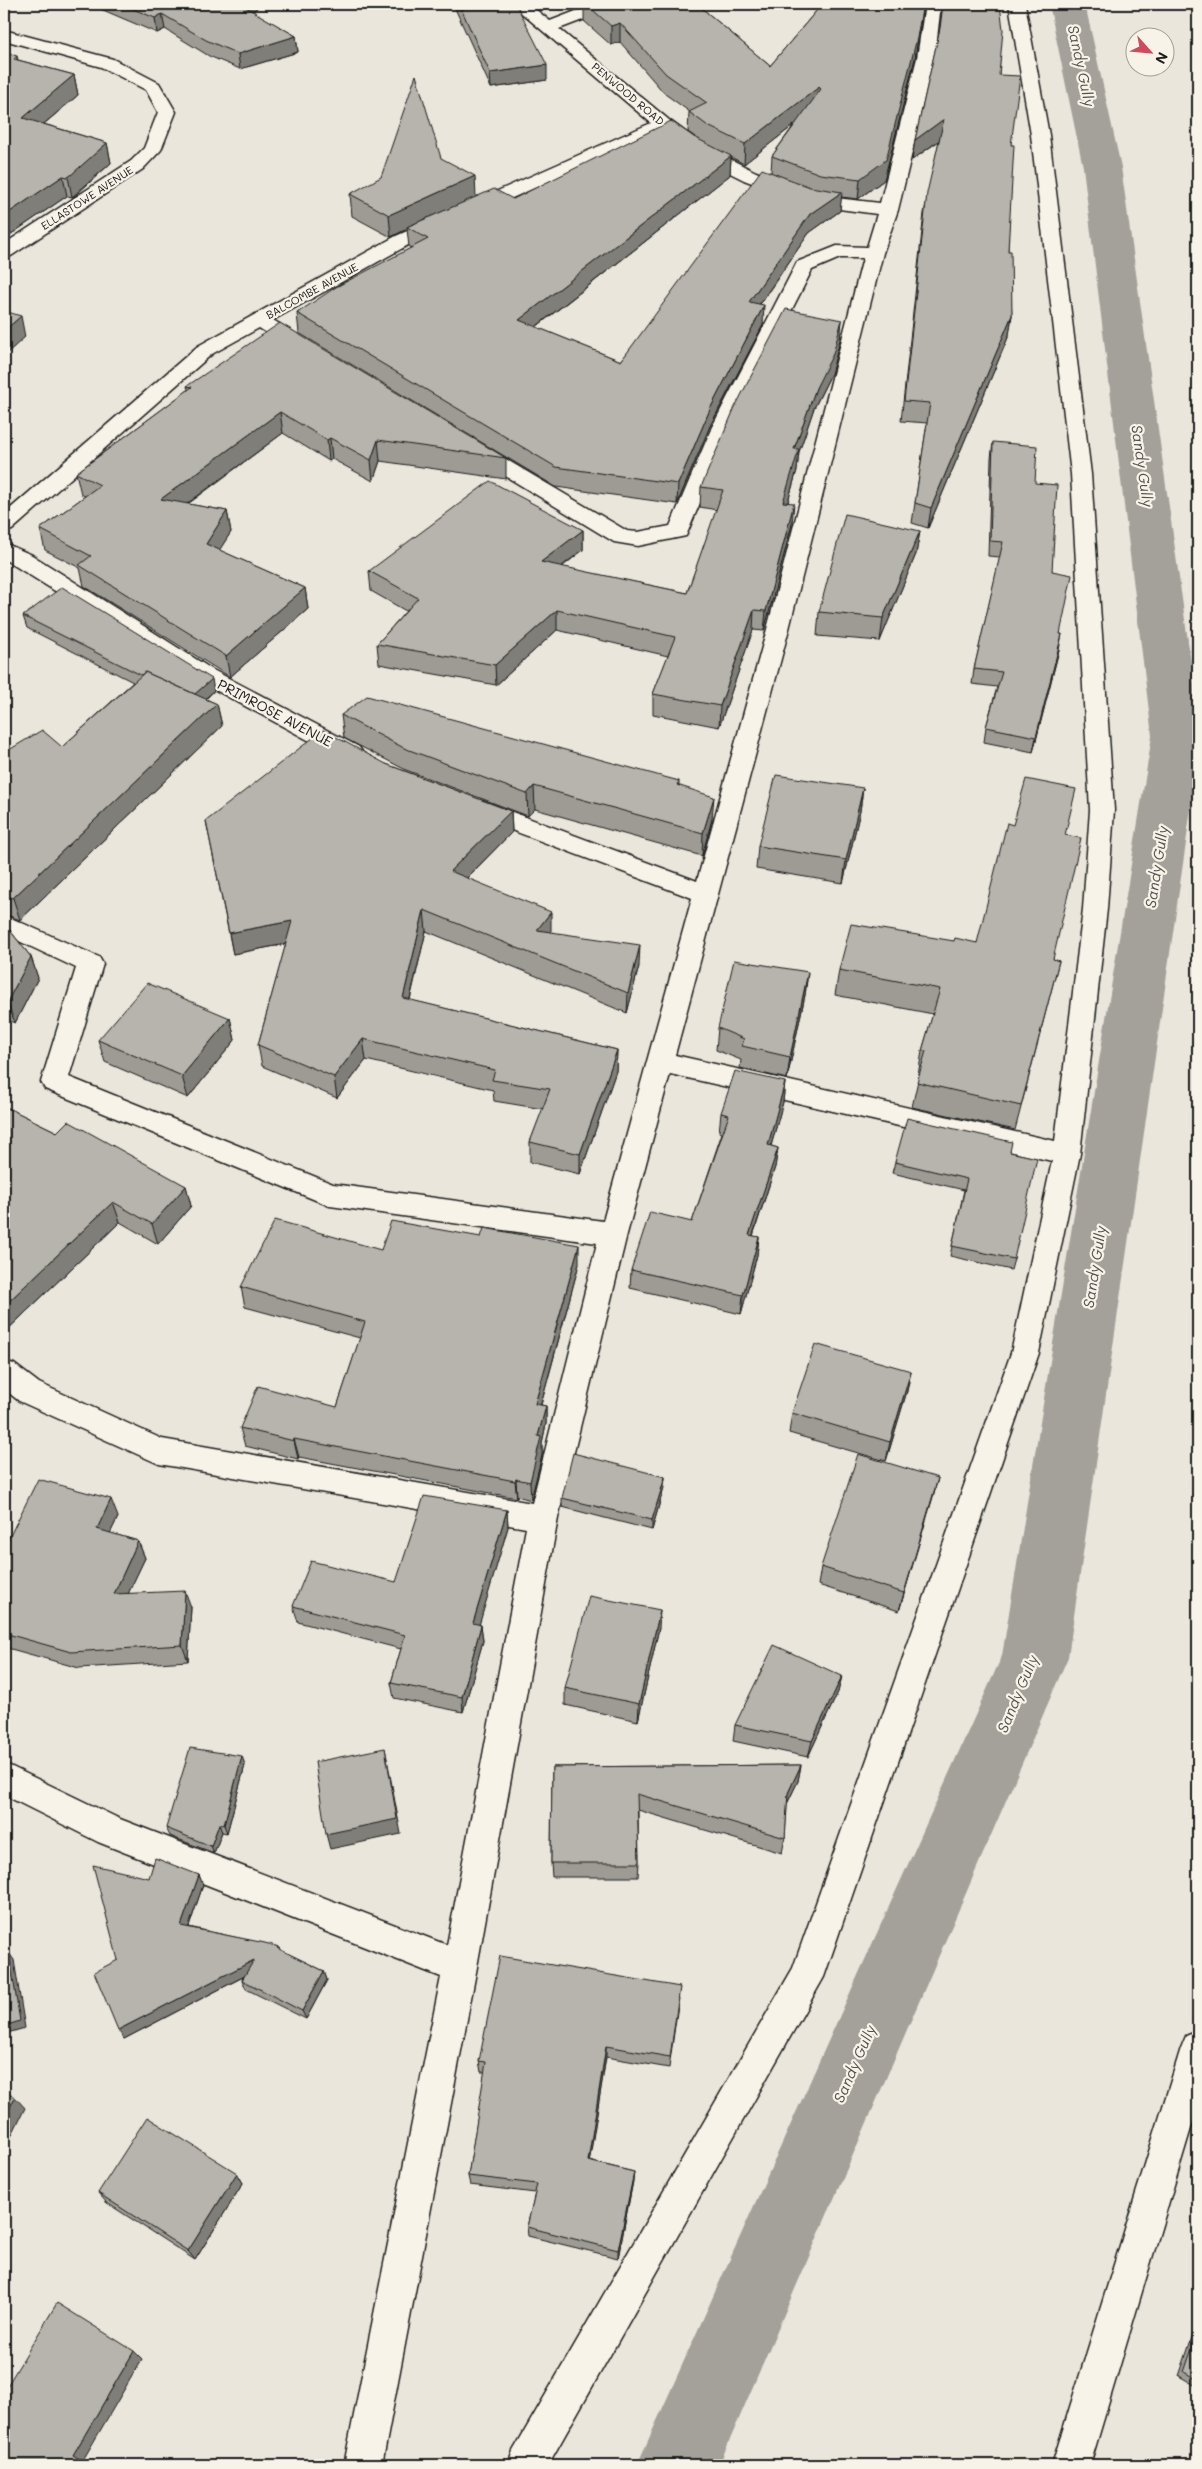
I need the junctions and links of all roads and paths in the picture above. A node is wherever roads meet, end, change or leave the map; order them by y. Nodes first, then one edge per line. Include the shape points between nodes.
1 (519, 4) edge
2 (608, 4) edge
3 (933, 4) edge
4 (1017, 4) edge
5 (548, 28) junction
6 (4, 34) edge
7 (663, 124) junction
8 (888, 210) junction
9 (4, 252) edge
10 (874, 253) junction
11 (260, 320) junction
12 (318, 356) edge
13 (453, 436) edge
14 (4, 525) edge
15 (4, 550) edge
16 (371, 764) edge
17 (453, 798) edge
18 (705, 893) junction
19 (4, 924) edge
20 (662, 1062) junction
21 (1067, 1154) junction
22 (614, 1234) junction
23 (4, 1373) edge
24 (543, 1518) junction
25 (4, 1778) edge
26 (460, 1967) junction
27 (1198, 2048) edge
28 (363, 2465) edge
29 (527, 2465) edge
30 (1071, 2465) edge

1 - 5 street, PENWOOD ROAD
2 - 5 street
3 - 8 street via 932,27 912,122
4 - 21 street via 1040,135 1081,474 1102,810 1095,909
5 - 7 street, PENWOOD ROAD
6 - 9 street, ELLASTOWE AVENUE via 107,63 153,87 167,112 152,150 137,165
7 - 8 street, PENWOOD ROAD via 700,152 815,201
7 - 11 street, BALCOMBE AVENUE via 403,240
8 - 10 street
10 - 13 street via 837,252 804,266 722,427 678,531 638,538 622,537
10 - 18 street via 778,629
11 - 12 street
11 - 14 street, BALCOMBE AVENUE via 205,350
15 - 16 street, PRIMROSE AVENUE via 204,675
17 - 18 street
18 - 20 street
19 - 22 street via 90,964 54,1082 330,1195
20 - 21 street
20 - 22 street
21 - 29 street via 1025,1353 807,1977
22 - 24 street
23 - 24 street via 29,1392 159,1451
24 - 26 street
25 - 26 street via 110,1831
26 - 28 street
27 - 30 street

